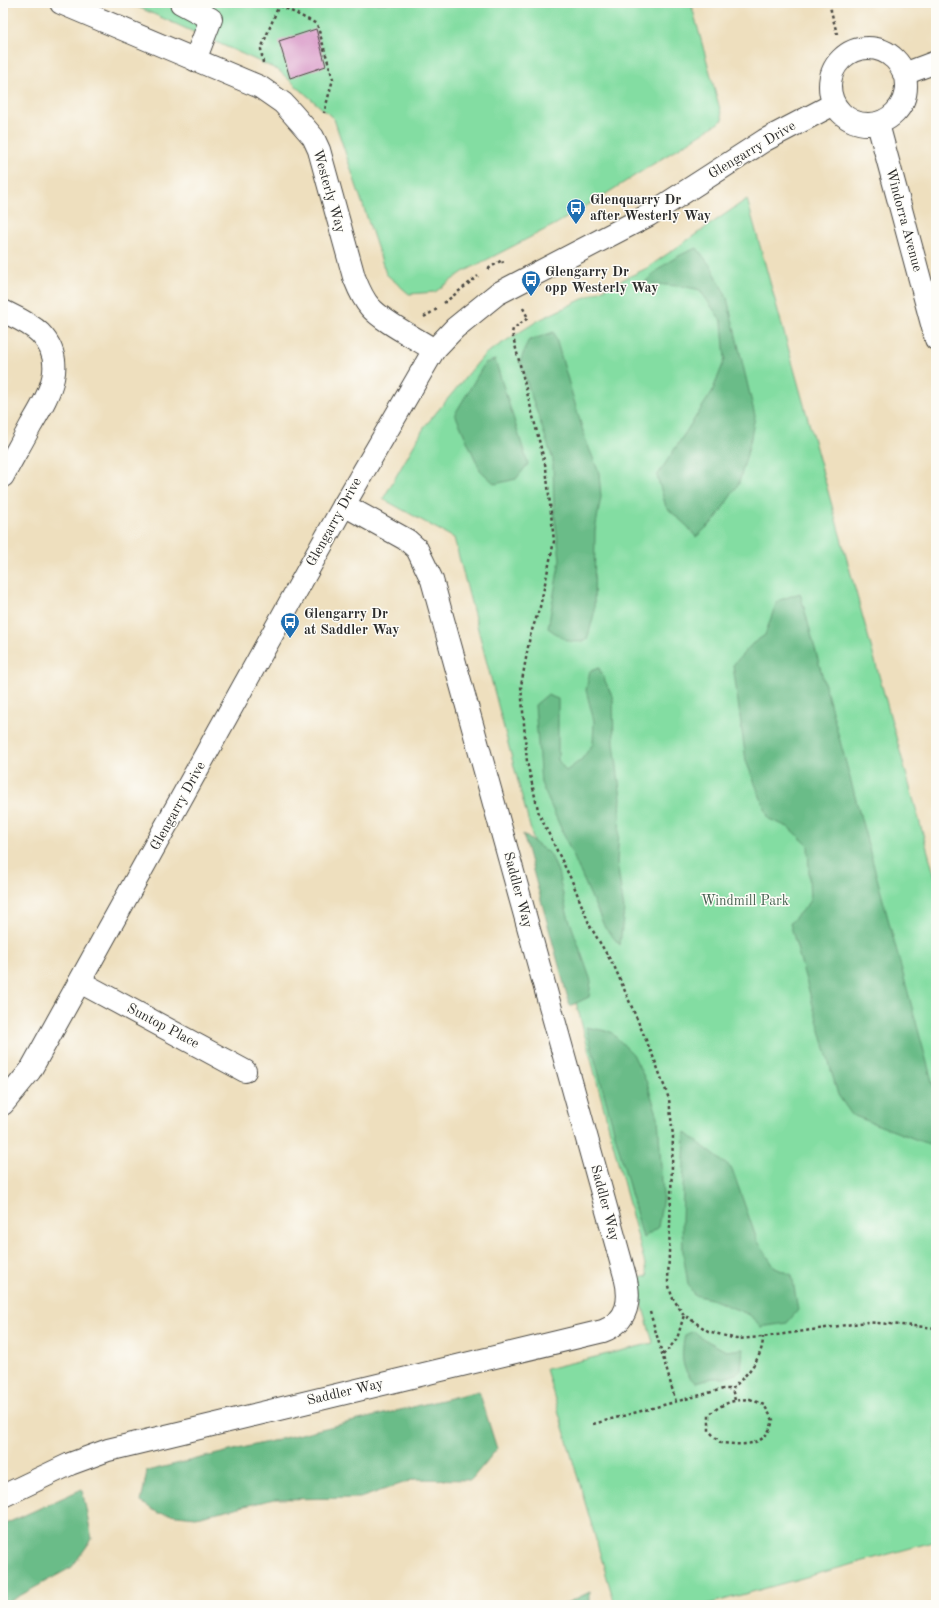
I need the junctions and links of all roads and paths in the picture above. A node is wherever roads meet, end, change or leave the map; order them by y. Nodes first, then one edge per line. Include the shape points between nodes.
1 (61, 3) edge
2 (181, 3) edge
3 (275, 3) edge
4 (828, 3) edge
5 (280, 5) junction
6 (836, 34) dead end
7 (195, 60) junction
8 (936, 62) edge
9 (264, 67) dead end
10 (904, 74) junction
11 (834, 104) junction
12 (319, 112) dead end
13 (878, 124) junction
14 (485, 272) dead end
15 (479, 275) dead end
16 (512, 285) junction
17 (3, 311) edge
18 (418, 316) dead end
19 (936, 339) edge
20 (434, 350) junction
21 (3, 476) edge
22 (344, 505) junction
23 (80, 982) junction
24 (245, 1071) dead end
25 (3, 1104) edge
26 (650, 1310) dead end
27 (684, 1315) junction
28 (936, 1328) edge
29 (762, 1338) junction
30 (662, 1355) junction
31 (732, 1389) junction
32 (735, 1400) junction
33 (676, 1402) junction
34 (593, 1424) dead end
35 (3, 1496) edge

1 - 7 street, Westerly Way
2 - 7 street via 211,19
3 - 5 path
4 - 6 path
5 - 9 path via 261,49
5 - 12 path via 317,24 333,79 323,117
7 - 20 street, Westerly Way via 272,94 304,125 319,150 360,291 370,307 381,316
8 - 10 street
10 - 11 street via 889,54 878,49 865,48 853,51 835,68 830,92
10 - 13 street via 906,86 899,110
11 - 13 street via 840,112 858,123
11 - 16 street, Glengarry Drive via 765,140 649,215
13 - 19 street, Windorra Avenue
14 - 16 path via 502,260
15 - 18 path via 432,314
16 - 20 street, Glengarry Drive via 479,307
16 - 27 path via 528,318 513,329 512,333 546,468 554,541 540,606 530,636 521,686 527,762 539,814 572,881 590,926 615,968 669,1099 673,1136 668,1282 672,1297
17 - 21 street via 39,332 50,348 54,367 49,393
20 - 22 street, Glengarry Drive
22 - 23 street, Glengarry Drive
22 - 35 street, Saddler Way via 407,540 417,549 432,580 625,1276 629,1291 628,1304 614,1325 603,1330 115,1448 70,1464
23 - 24 street, Suntop Place
23 - 25 street, Glengarry Drive via 30,1071
26 - 30 path
27 - 29 path via 708,1331 736,1339
27 - 30 path via 677,1339
28 - 29 path via 867,1322
29 - 31 path via 763,1345 755,1364
30 - 33 path
31 - 32 path
31 - 33 path via 723,1389
32 - 32 path via 750,1399 764,1405 773,1420 770,1431 759,1442 721,1443 709,1431 709,1415 720,1405
33 - 34 path

